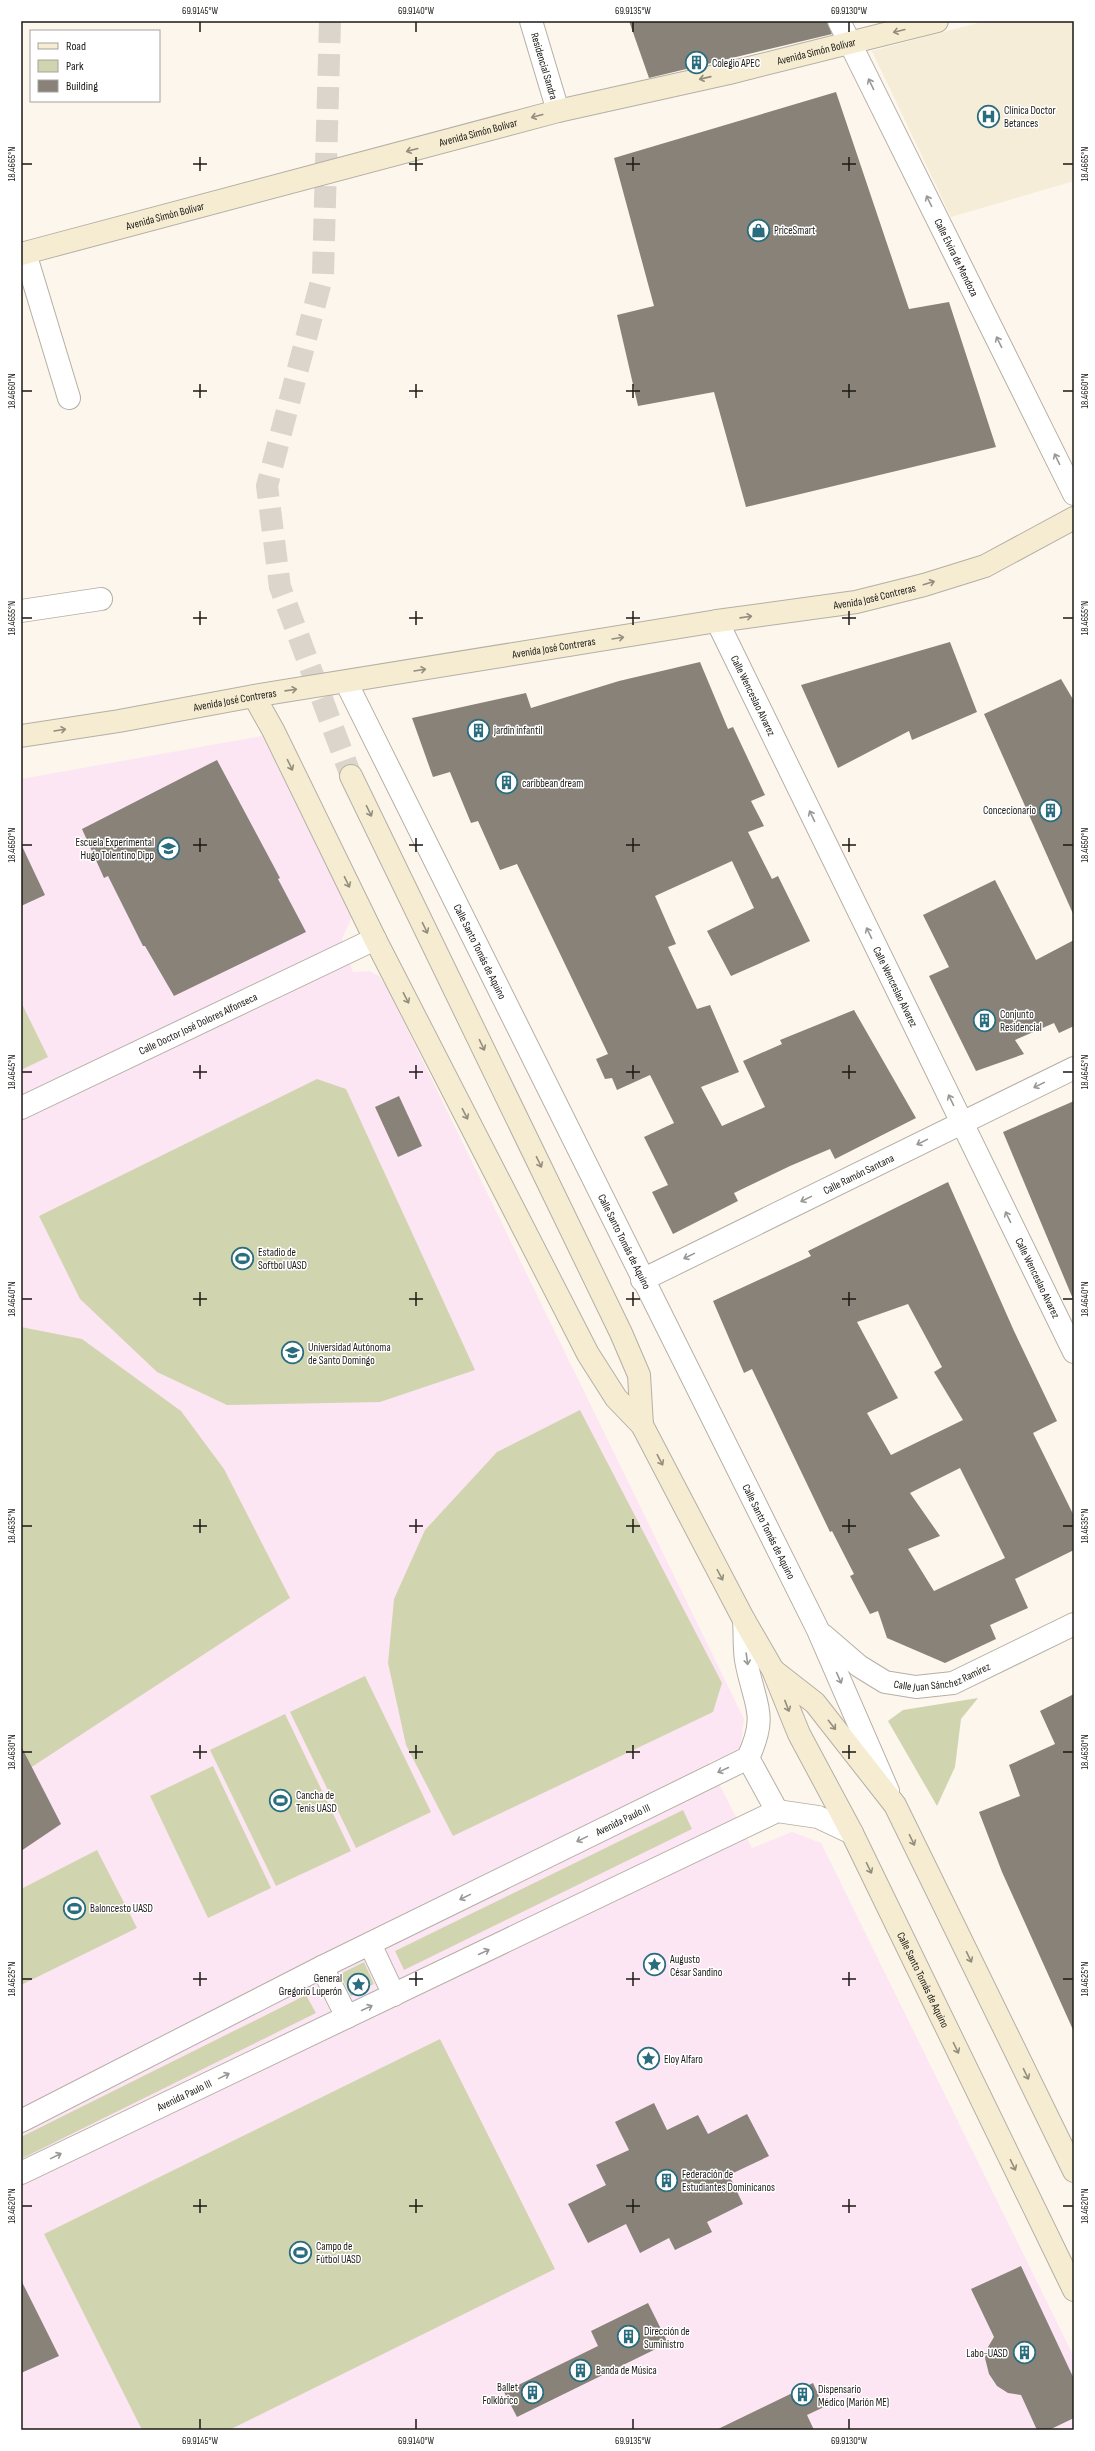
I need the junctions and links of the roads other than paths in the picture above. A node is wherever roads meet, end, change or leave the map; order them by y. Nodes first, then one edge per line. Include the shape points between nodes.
1 (531, 21) edge
2 (839, 21) edge
3 (937, 21) edge
4 (850, 43) junction
5 (558, 111) junction
6 (23, 253) edge
7 (69, 398) dead end
8 (1074, 494) edge
9 (1074, 518) edge
10 (101, 599) dead end
11 (21, 611) edge
12 (717, 621) junction
13 (346, 682) junction
14 (254, 696) junction
15 (21, 736) edge
16 (352, 776) tunnel mouth
17 (375, 939) junction
18 (1074, 1068) edge
19 (21, 1108) edge
20 (962, 1123) junction
21 (642, 1280) junction
22 (1074, 1352) edge
23 (642, 1425) junction
24 (744, 1620) junction
25 (1074, 1624) edge
26 (818, 1630) junction
27 (773, 1670) junction
28 (748, 1758) junction
29 (894, 1805) junction
30 (777, 1810) junction
31 (852, 1833) junction
32 (370, 1944) junction
33 (322, 1967) junction
34 (394, 1995) junction
35 (347, 2017) junction
36 (21, 2121) edge
37 (1065, 2137) edge
38 (1074, 2171) edge
39 (21, 2173) edge
40 (1074, 2290) edge

1 - 5 street, Residencial Sandra
2 - 4 street, Calle Elvira de Mendoza
3 -> 4 street, Avenida Simón Bolívar
4 -> 5 street, Avenida Simón Bolívar
8 -> 4 street, Calle Elvira de Mendoza
5 -> 6 street, Avenida Simón Bolívar
6 - 7 street
12 -> 9 street, Avenida José Contreras via 856,602 924,585 985,566
10 - 11 street
13 -> 12 street, Avenida José Contreras
20 -> 12 street, Calle Wenceslao Alvarez
14 -> 13 street, Avenida José Contreras
13 - 21 street, Calle Santo Tomás de Aquino
15 -> 14 street, Avenida José Contreras
14 -> 17 street, Calle Santo Tomás de Aquino
16 -> 23 street via 640,1375
17 - 19 street, Calle Doctor José Dolores Alfonseca
17 -> 23 street, Calle Santo Tomás de Aquino via 588,1354 616,1398
18 -> 20 street, Calle Ramón Santana
20 -> 21 street, Calle Ramón Santana
22 -> 20 street, Calle Wenceslao Alvarez
21 - 26 street, Calle Santo Tomás de Aquino
23 -> 24 street, Calle Santo Tomás de Aquino
24 - 27 street, Calle Santo Tomás de Aquino
24 -> 28 street via 746,1660 760,1716 758,1737
25 - 26 street, Calle Juan Sánchez Ramírez via 953,1683 916,1687 885,1682 859,1666
26 -> 29 street, Calle Santo Tomás de Aquino
27 -> 29 street, Calle Santo Tomás de Aquino via 815,1703
27 -> 31 street, Calle Santo Tomás de Aquino via 799,1734
28 - 30 street
28 -> 32 street, Avenida Paulo III
29 -> 37 street, Calle Santo Tomás de Aquino
30 - 31 street via 818,1817
34 -> 30 street, Avenida Paulo III
31 -> 40 street, Calle Santo Tomás de Aquino
32 - 33 street, Avenida Paulo III
32 - 34 street
33 - 35 street
33 - 36 street, Avenida Paulo III
35 -> 34 street, Avenida Paulo III
39 -> 35 street, Avenida Paulo III
37 - 38 street, Calle Santo Tomás de Aquino

